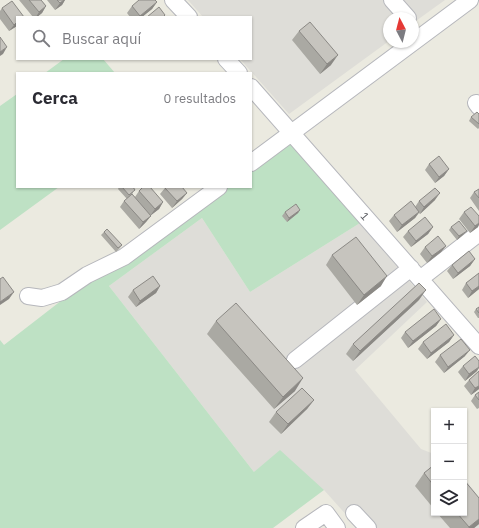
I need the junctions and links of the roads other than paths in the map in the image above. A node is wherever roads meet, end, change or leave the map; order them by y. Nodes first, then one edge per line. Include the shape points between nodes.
1 (174, 0) edge
2 (392, 0) edge
3 (470, 0) edge
4 (475, 0) edge
5 (479, 5) edge
6 (403, 12) edge
7 (188, 16) edge
8 (419, 28) edge
9 (395, 48) edge
10 (227, 60) edge
11 (238, 72) edge
12 (252, 88) edge
13 (292, 132) junction
14 (252, 162) edge
15 (218, 188) edge
16 (479, 233) edge
17 (416, 273) junction
18 (28, 296) dead end
19 (478, 344) edge
20 (295, 360) dead end
21 (354, 513) dead end
22 (304, 528) edge
23 (337, 528) edge
24 (368, 528) edge

1 - 7 street
2 - 6 street
3 - 8 street
4 - 5 street
9 - 13 street
10 - 11 street
12 - 13 street, 1
13 - 14 street
13 - 17 street, 1
15 - 18 street via 124,257 87,275 62,292 42,298
16 - 17 street
17 - 19 street, 1
17 - 20 street
21 - 24 street
22 - 23 street via 326,513

